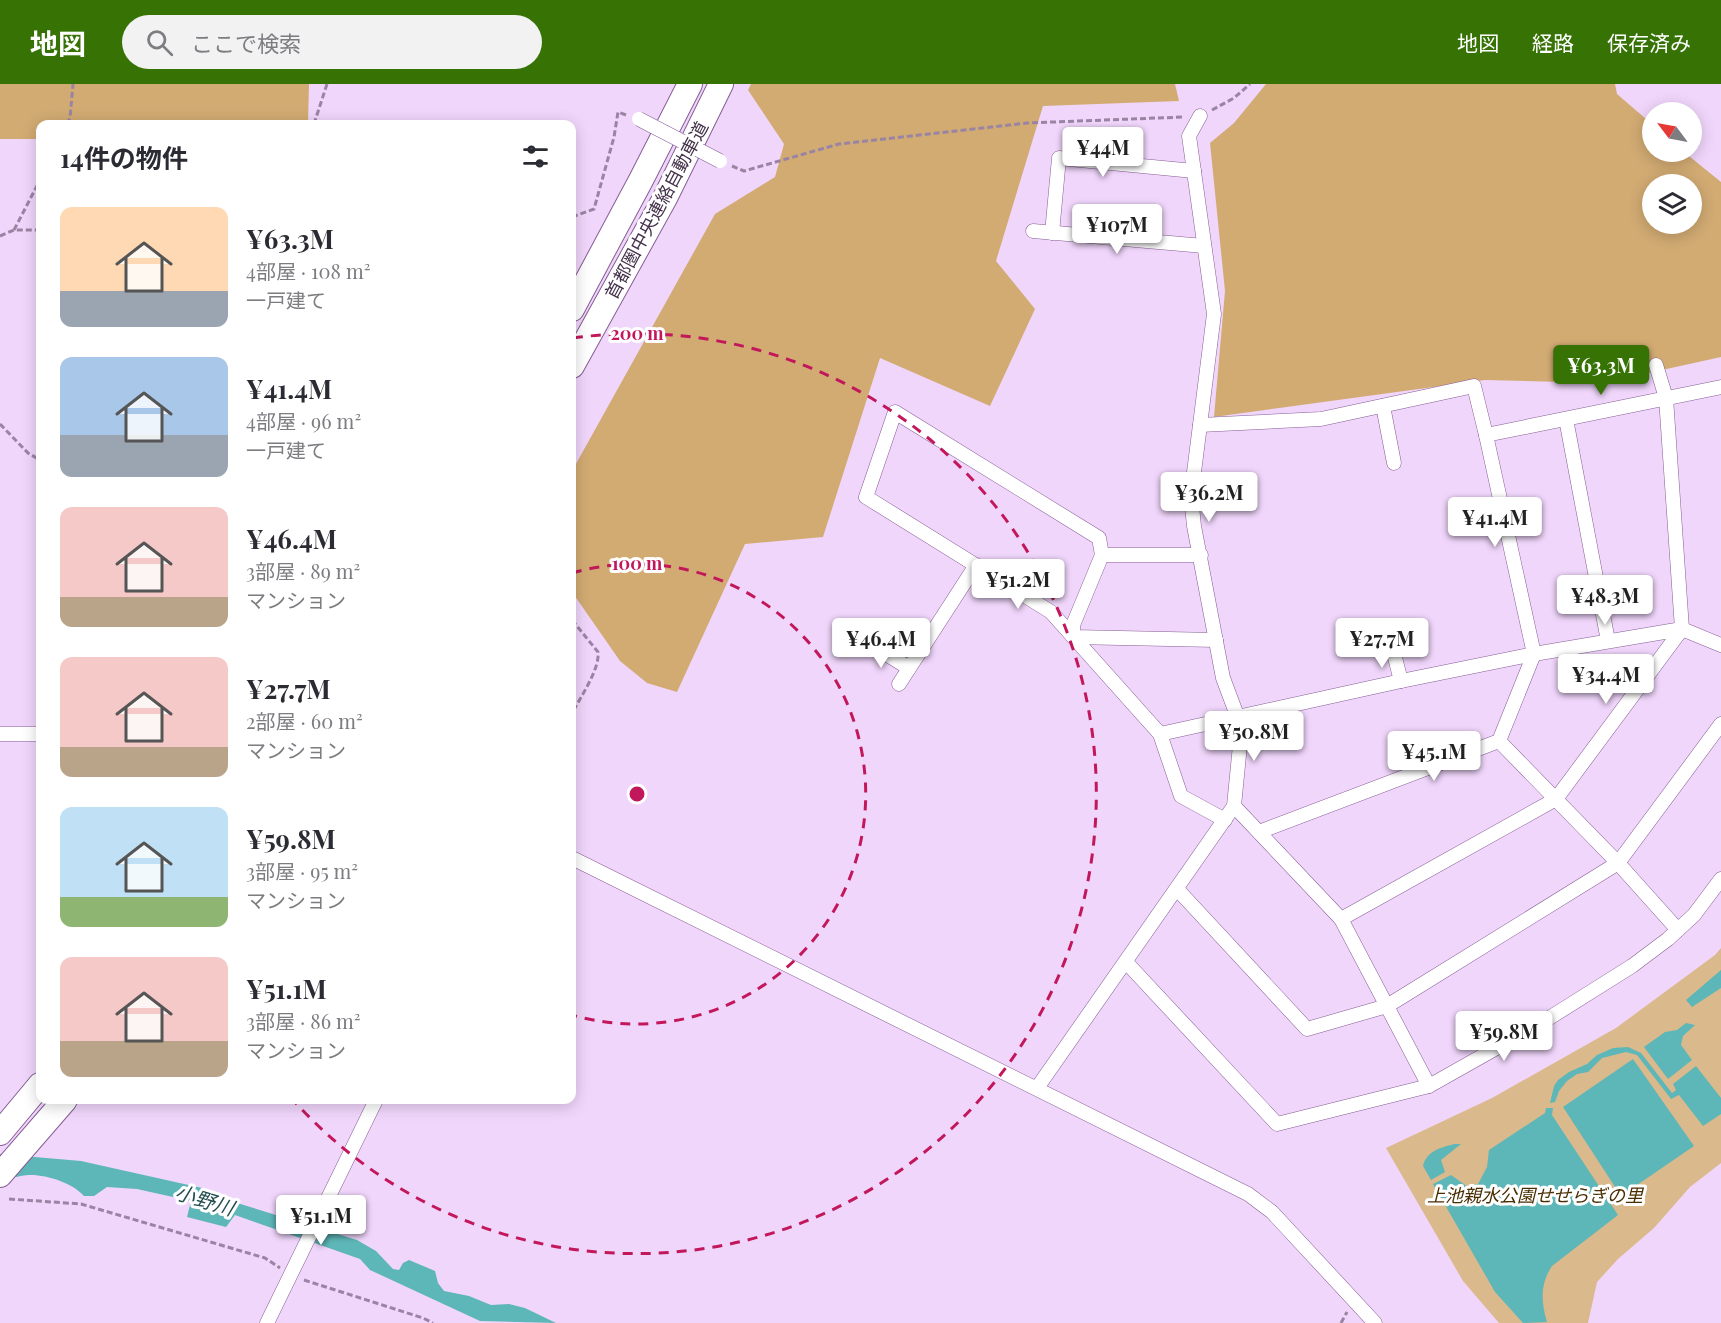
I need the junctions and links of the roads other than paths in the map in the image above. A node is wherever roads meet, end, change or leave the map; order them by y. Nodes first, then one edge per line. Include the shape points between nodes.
1 (690, 84) edge
2 (721, 84) edge
3 (1200, 116) road end
4 (639, 119) road end
5 (720, 160) road end
6 (1194, 171) junction
7 (1033, 231) dead end
8 (1053, 233) junction
9 (1204, 246) junction
10 (576, 302) edge
11 (576, 359) edge
12 (1656, 365) dead end
13 (1721, 387) edge
14 (1666, 398) junction
15 (1383, 406) junction
16 (1566, 419) junction
17 (1200, 425) junction
18 (1486, 435) junction
19 (1394, 463) dead end
20 (1102, 555) junction
21 (1201, 555) junction
22 (976, 565) junction
23 (1682, 629) junction
24 (1073, 637) junction
25 (1216, 640) junction
26 (1608, 641) junction
27 (1390, 642) dead end
28 (870, 644) dead end
29 (1721, 645) edge
30 (1534, 654) junction
31 (909, 668) junction
32 (1401, 681) junction
33 (899, 684) dead end
34 (1238, 718) junction
35 (1721, 724) edge
36 (0, 734) edge
37 (36, 734) edge
38 (1160, 734) junction
39 (1499, 741) junction
40 (1556, 799) junction
41 (1234, 806) junction
42 (1225, 820) junction
43 (1259, 832) junction
44 (576, 860) edge
45 (1618, 863) junction
46 (1721, 879) edge
47 (1177, 889) junction
48 (1341, 919) junction
49 (1678, 930) junction
50 (1126, 962) junction
51 (1387, 1006) junction
52 (1429, 1086) junction
53 (1037, 1089) junction
54 (36, 1090) edge
55 (62, 1104) edge
56 (374, 1104) edge
57 (0, 1133) edge
58 (0, 1175) edge
59 (267, 1323) edge
60 (1375, 1323) edge

1 - 10 highway, 首都圏中央連絡自動車道
2 - 11 highway, 首都圏中央連絡自動車道 via 665,198
3 - 6 street via 1189,136
4 - 5 street, bridge
6 - 8 street via 1059,158
6 - 9 street
7 - 8 street
8 - 9 street
9 - 17 street via 1214,314
12 - 14 street
13 - 14 street
14 - 16 street
14 - 23 street
15 - 17 street via 1321,419
15 - 18 street via 1474,387
15 - 19 street
16 - 18 street
16 - 26 street
17 - 21 street via 1191,496
18 - 30 street
20 - 21 street
20 - 22 street via 1099,538 895,412 866,497
20 - 24 street via 1073,624
21 - 25 street
22 - 24 street via 1050,612
22 - 31 street
23 - 26 street
23 - 29 street
23 - 40 street
24 - 25 street
24 - 38 street
25 - 34 street via 1223,678
26 - 30 street
27 - 32 street
28 - 31 street
30 - 32 street
30 - 39 street
31 - 33 street
32 - 34 street
34 - 38 street
34 - 41 street via 1240,745
35 - 45 street
36 - 37 street
38 - 42 street via 1181,796
39 - 40 street
39 - 43 street
40 - 45 street
40 - 48 street
41 - 42 street
41 - 43 street
42 - 47 street
43 - 48 street
44 - 53 street
45 - 49 street
45 - 51 street
46 - 49 street via 1695,915
47 - 50 street
47 - 51 street via 1307,1029
48 - 51 street
49 - 52 street via 1623,972
50 - 52 street via 1276,1124
50 - 53 street
51 - 52 street
53 - 60 street via 1248,1194 1272,1212
54 - 57 highway
55 - 58 highway
56 - 59 street

